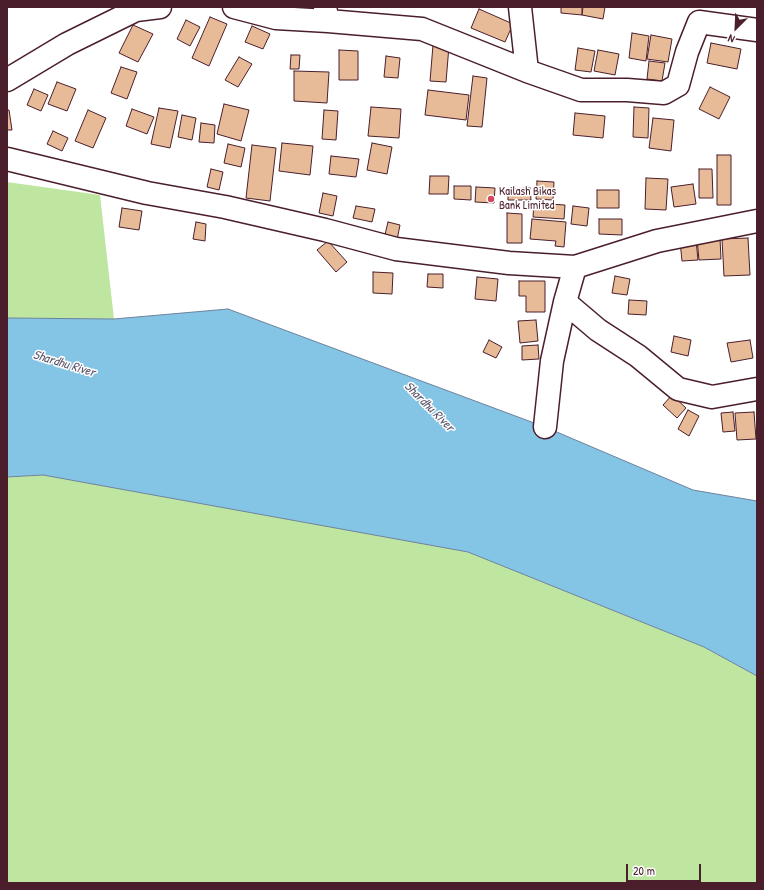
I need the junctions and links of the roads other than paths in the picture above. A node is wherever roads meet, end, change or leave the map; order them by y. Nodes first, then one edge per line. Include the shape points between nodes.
1 (160, 7) edge
2 (234, 7) edge
3 (520, 7) edge
4 (327, 14) edge
5 (701, 14) edge
6 (757, 30) edge
7 (527, 71) junction
8 (7, 80) edge
9 (7, 159) edge
10 (757, 220) edge
11 (575, 266) junction
12 (564, 302) junction
13 (757, 389) edge
14 (545, 427) dead end

1 - 8 street via 136,10 67,44
2 - 4 street via 276,18
3 - 7 street
4 - 7 street via 422,29
5 - 6 street
5 - 7 street via 678,85 664,93 581,90
9 - 11 street via 147,193 225,207 325,230 396,249 509,263
10 - 11 street via 657,240
11 - 12 street
12 - 13 street via 678,389 712,397
12 - 14 street via 552,361

